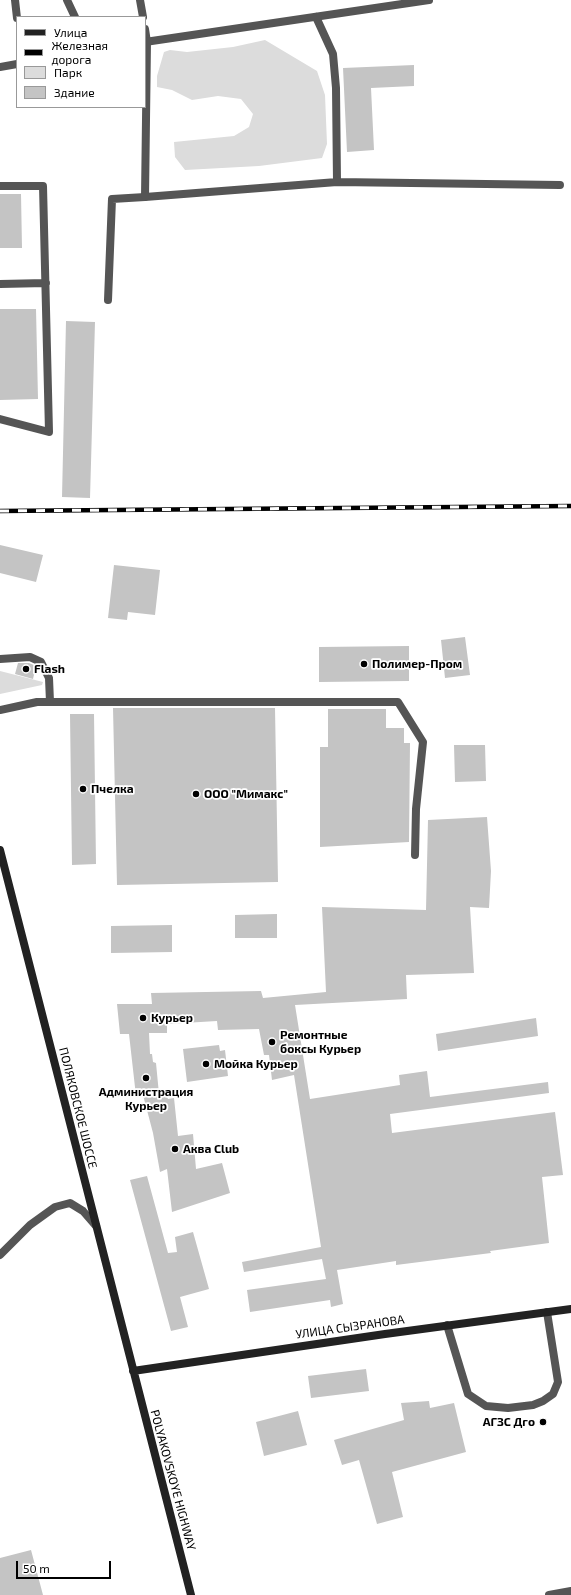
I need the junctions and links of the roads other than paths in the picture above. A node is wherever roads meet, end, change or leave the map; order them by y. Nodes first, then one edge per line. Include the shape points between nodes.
1 (15, 0) edge
2 (67, 0) edge
3 (140, 0) edge
4 (429, 0) edge
5 (17, 16) edge
6 (75, 16) edge
7 (143, 16) edge
8 (316, 17) junction
9 (146, 42) edge
10 (16, 64) edge
11 (0, 67) edge
12 (146, 108) edge
13 (336, 182) junction
14 (560, 185) dead end
15 (0, 186) edge
16 (145, 197) junction
17 (46, 283) junction
18 (0, 284) edge
19 (108, 300) dead end
20 (0, 419) edge
21 (0, 659) edge
22 (50, 702) junction
23 (0, 710) edge
24 (0, 850) edge
25 (415, 855) dead end
26 (96, 1226) junction
27 (0, 1255) edge
28 (571, 1309) edge
29 (547, 1312) junction
30 (447, 1325) junction
31 (133, 1371) junction
32 (571, 1591) edge
33 (191, 1595) edge
34 (549, 1595) edge

1 - 5 street
2 - 6 street
3 - 7 street
4 - 8 street
8 - 9 street
8 - 13 street via 333,54 336,88
10 - 11 street
12 - 16 street
13 - 14 street
13 - 16 street
15 - 17 street via 43,186
16 - 19 street via 112,198
17 - 18 street
17 - 20 street via 49,432
21 - 22 street via 30,657 41,662 49,678
22 - 23 street via 37,702
22 - 25 street via 398,702 423,742 416,809
24 - 26 main road, ПОЛЯКОВСКОЕ ШОССЕ
26 - 27 street via 83,1211 70,1203 54,1207 30,1225
26 - 31 main road, ПОЛЯКОВСКОЕ ШОССЕ
28 - 29 main road, УЛИЦА СЫЗРАНОВА
29 - 30 main road, УЛИЦА СЫЗРАНОВА
29 - 30 street via 558,1382 553,1394 533,1405 508,1408 486,1406 468,1394
30 - 31 main road, УЛИЦА СЫЗРАНОВА
31 - 33 main road, POLYAKOVSKOYE HIGHWAY
32 - 34 street

